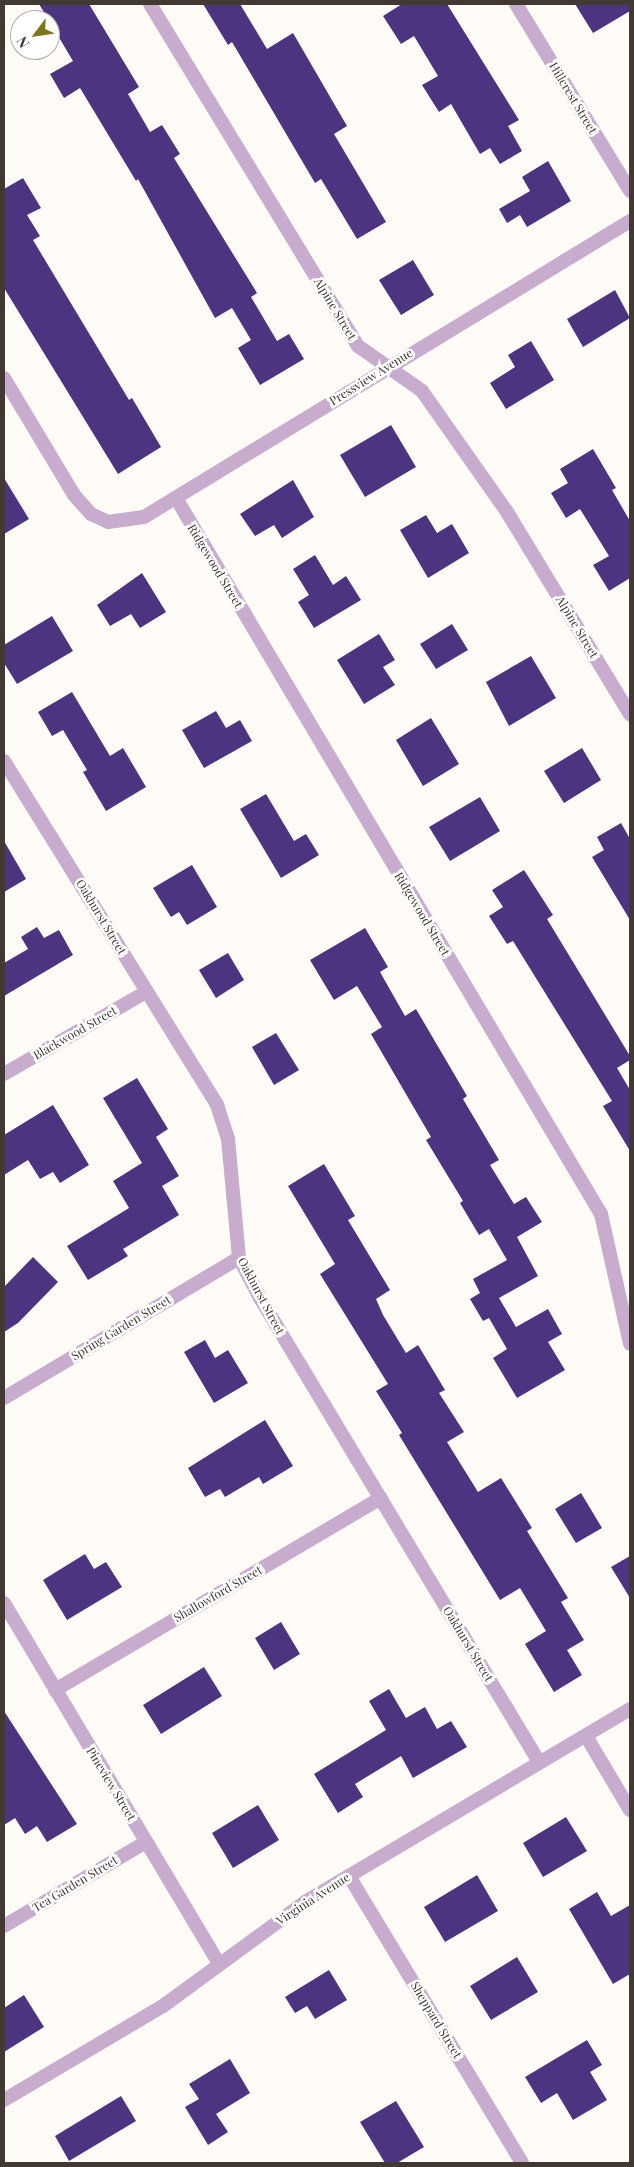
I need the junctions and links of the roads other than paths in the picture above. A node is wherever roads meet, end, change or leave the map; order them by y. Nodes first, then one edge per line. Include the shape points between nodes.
1 (150, 4) edge
2 (516, 4) edge
3 (630, 192) edge
4 (630, 221) edge
5 (388, 367) junction
6 (4, 378) edge
7 (176, 498) junction
8 (630, 714) edge
9 (4, 761) edge
10 (146, 992) junction
11 (4, 1074) edge
12 (239, 1258) junction
13 (630, 1344) edge
14 (4, 1398) edge
15 (380, 1498) junction
16 (4, 1603) edge
17 (8, 1621) edge
18 (55, 1690) junction
19 (630, 1709) edge
20 (586, 1736) junction
21 (539, 1762) junction
22 (630, 1810) edge
23 (146, 1842) junction
24 (349, 1876) junction
25 (4, 1926) edge
26 (219, 1964) junction
27 (4, 2100) edge
28 (522, 2163) edge

1 - 5 street, Alpine Street via 358,346
2 - 3 street, Hillcrest Street
4 - 5 street, Pressview Avenue
5 - 7 street, Pressview Avenue
5 - 8 street, Alpine Street via 422,391 507,512
6 - 7 street, Pressview Avenue via 74,495 91,514 108,522 144,516
7 - 13 street, Ridgewood Street via 601,1214
9 - 10 street, Oakhurst Street
10 - 11 street, Blackwood Street
10 - 12 street, Oakhurst Street via 217,1105 228,1139
12 - 14 street, Spring Garden Street
12 - 15 street, Oakhurst Street
15 - 18 street, Shallowford Street
15 - 21 street, Oakhurst Street
16 - 17 street, Pineview Street
17 - 18 street, Pineview Street
18 - 23 street, Pineview Street
19 - 20 street, Virginia Avenue
20 - 21 street, Virginia Avenue
20 - 22 street
21 - 24 street, Virginia Avenue
23 - 25 street, Tea Garden Street
23 - 26 street, Pineview Street
24 - 26 street, Virginia Avenue via 306,1902
24 - 28 street, Sheppard Street
26 - 27 street, Virginia Avenue via 163,2006

